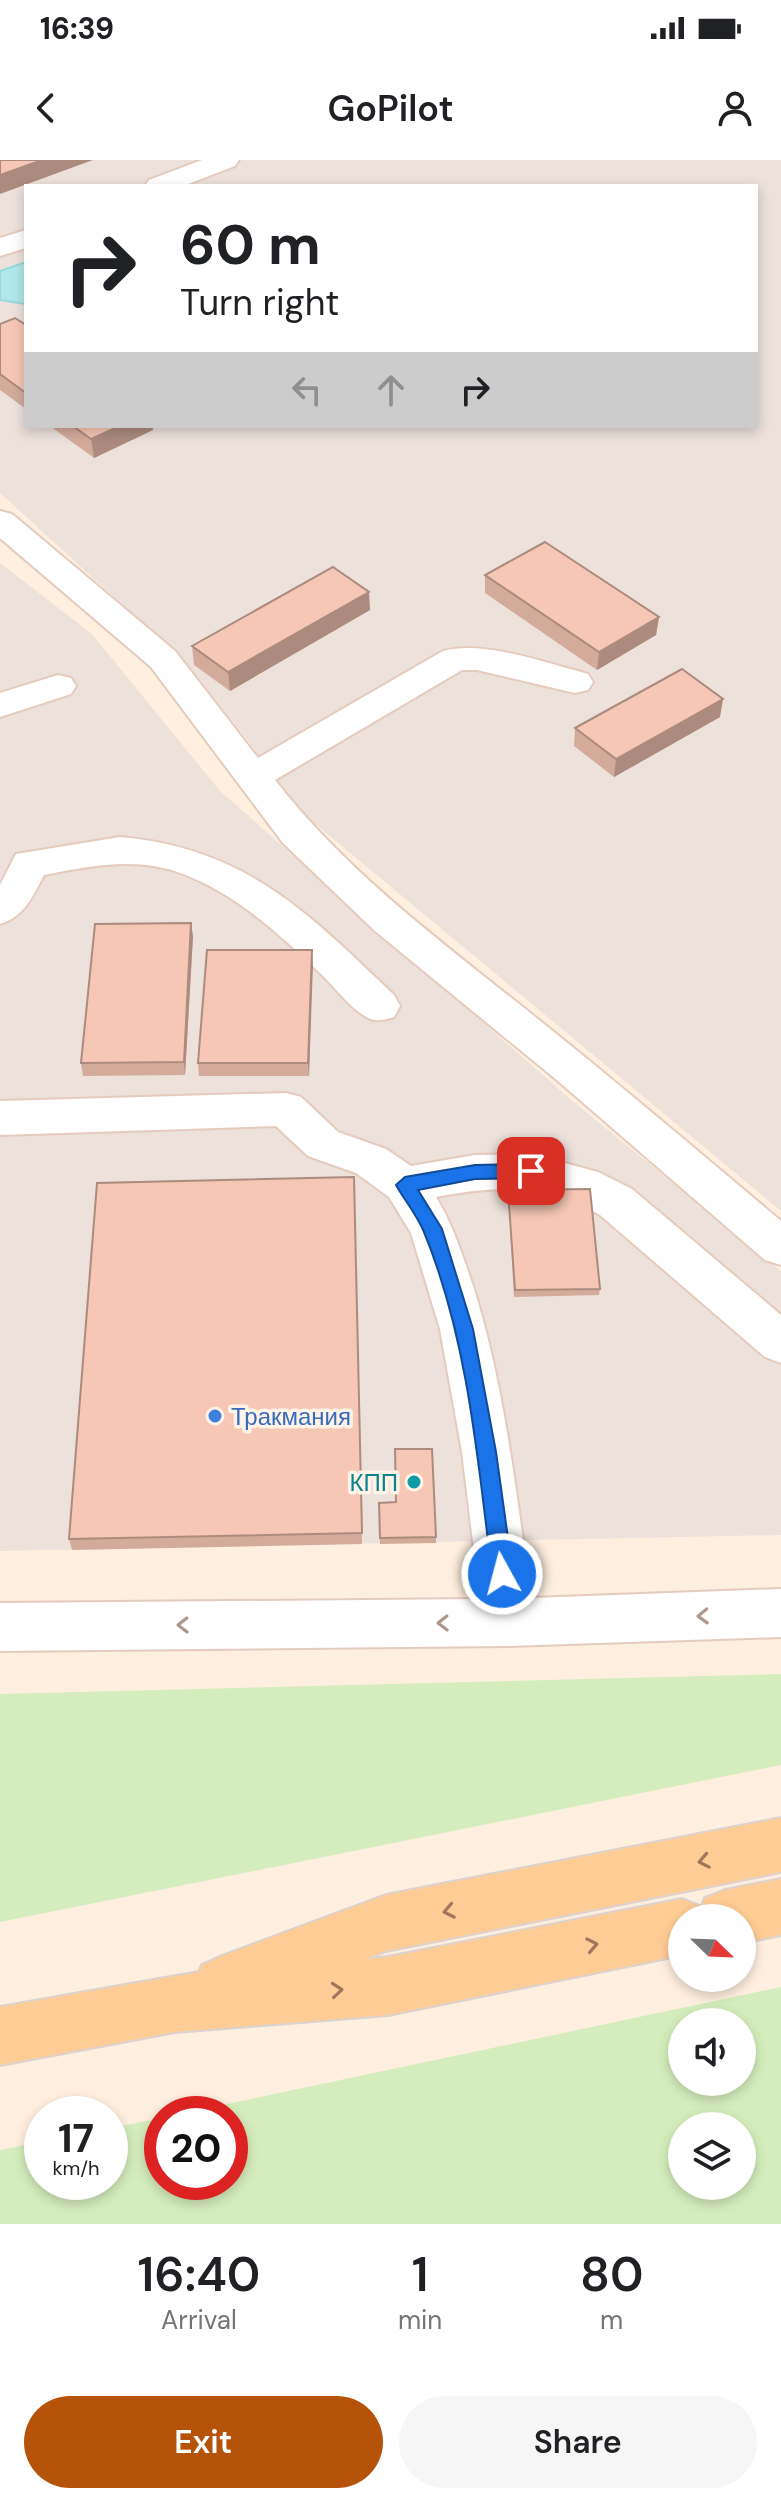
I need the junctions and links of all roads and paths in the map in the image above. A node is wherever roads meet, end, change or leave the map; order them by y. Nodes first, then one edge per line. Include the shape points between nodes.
1 (226, 160) edge
2 (164, 184) edge
3 (24, 239) edge
4 (0, 248) edge
5 (0, 521) edge
6 (575, 682) dead end
7 (58, 686) dead end
8 (0, 705) edge
9 (251, 778) junction
10 (0, 910) edge
11 (380, 1006) dead end
12 (0, 1118) edge
13 (405, 1185) junction
14 (781, 1247) edge
15 (781, 1343) edge
16 (781, 1613) edge
17 (509, 1622) junction
18 (0, 1627) edge
19 (781, 1845) edge
20 (781, 1907) edge
21 (756, 1912) edge
22 (668, 1930) edge
23 (175, 2003) junction
24 (0, 2036) edge

1 - 2 street
3 - 4 street
5 - 9 street via 163,659
6 - 9 street via 477,659 455,659
7 - 8 street
9 - 14 street via 296,834 389,921
10 - 11 street via 30,864 119,850 161,855 204,867 246,889 283,915
12 - 13 street via 286,1109 323,1144 371,1161
13 - 15 street via 475,1172 531,1171 582,1184 616,1202
13 - 17 street via 432,1229 463,1329
16 -> 17 street
17 -> 18 street
19 -> 23 main road via 386,1923
20 - 21 main road
23 -> 22 main road via 388,1986
23 - 24 main road

